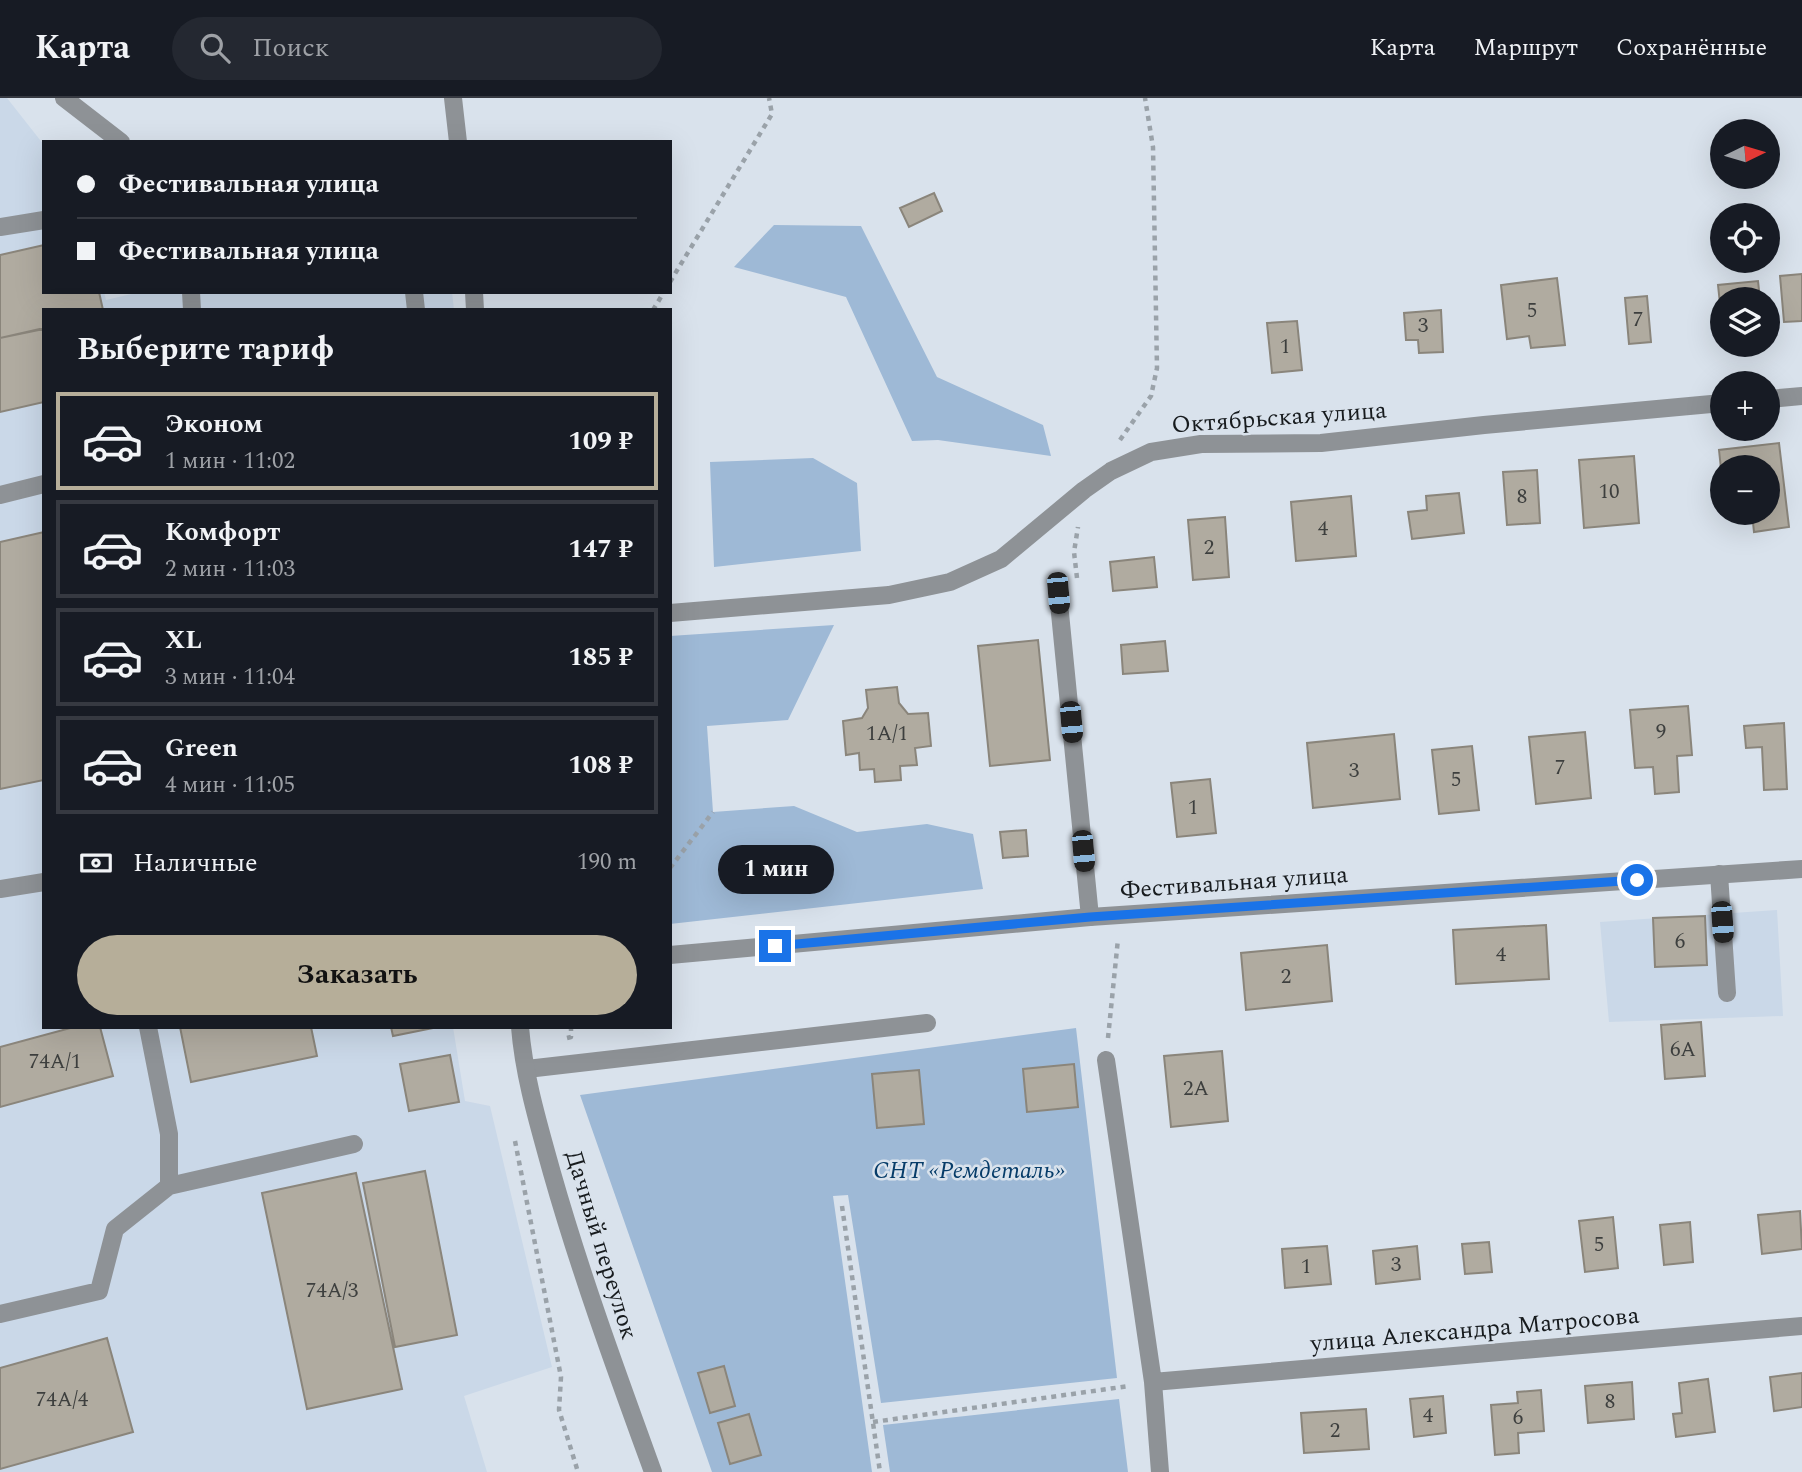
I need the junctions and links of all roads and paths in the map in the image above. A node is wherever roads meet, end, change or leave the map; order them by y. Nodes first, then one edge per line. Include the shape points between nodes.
1 (64, 98) edge
2 (453, 98) edge
3 (769, 98) edge
4 (118, 140) edge
5 (458, 140) edge
6 (42, 220) edge
7 (0, 227) edge
8 (672, 279) edge
9 (1802, 396) edge
10 (1780, 398) edge
11 (1710, 404) edge
12 (42, 484) edge
13 (0, 495) edge
14 (1058, 593) dead end
15 (672, 613) edge
16 (713, 812) dead end
17 (672, 865) edge
18 (1802, 869) edge
19 (1719, 874) junction
20 (42, 882) edge
21 (0, 889) edge
22 (1121, 915) junction
23 (1090, 917) junction
24 (672, 955) edge
25 (1727, 993) dead end
26 (927, 1023) dead end
27 (148, 1029) edge
28 (520, 1029) edge
29 (1108, 1032) dead end
30 (1106, 1060) dead end
31 (527, 1069) junction
32 (514, 1136) dead end
33 (354, 1144) dead end
34 (169, 1186) junction
35 (842, 1206) dead end
36 (0, 1314) edge
37 (1802, 1326) edge
38 (1153, 1382) junction
39 (873, 1422) junction
40 (578, 1472) edge
41 (653, 1472) edge
42 (880, 1472) edge
43 (1160, 1472) edge

1 - 4 street
2 - 5 street
3 - 8 path via 772,114
6 - 7 street
9 - 10 street
11 - 15 street, Октябрьская улица via 1321,443 1201,444 1151,452 1111,471 1002,559 950,582 889,595
12 - 13 street
14 - 23 street
16 - 17 path
18 - 19 street, Фестивальная улица
19 - 22 street, Фестивальная улица
19 - 25 street
20 - 21 street
22 - 23 street, Фестивальная улица
22 - 29 path
23 - 24 street, Фестивальная улица
26 - 31 street
27 - 34 street via 169,1134
28 - 31 street, Дачный переулок
30 - 38 street
31 - 41 street, Дачный переулок via 570,1237
32 - 40 path via 561,1377 559,1410
33 - 34 street
34 - 36 street via 115,1229 99,1291
35 - 39 path
37 - 38 street, улица Александра Матросова
38 - 39 path
38 - 43 street
39 - 42 path

